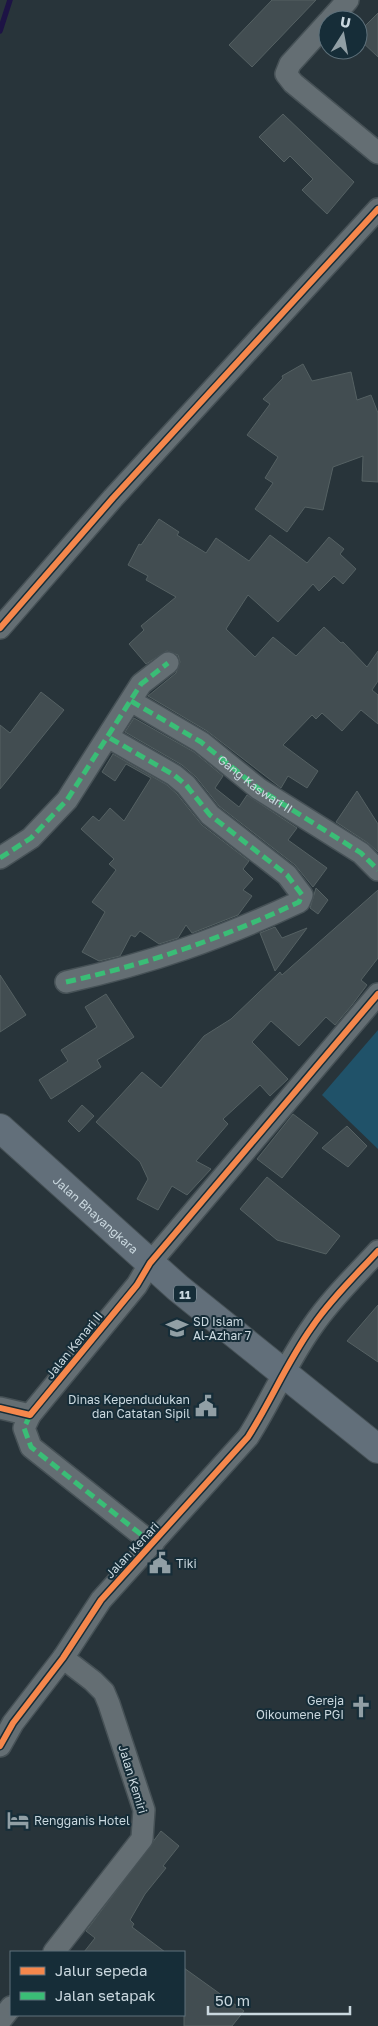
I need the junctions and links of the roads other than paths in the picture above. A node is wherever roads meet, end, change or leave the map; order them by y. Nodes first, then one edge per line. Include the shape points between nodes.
1 (348, 0) edge
2 (339, 10) edge
3 (318, 33) edge
4 (378, 153) edge
5 (378, 209) edge
6 (0, 628) edge
7 (168, 663) dead end
8 (131, 701) junction
9 (108, 737) junction
10 (0, 858) edge
11 (378, 870) edge
12 (66, 982) dead end
13 (378, 994) edge
14 (0, 1128) edge
15 (378, 1251) edge
16 (150, 1263) junction
17 (284, 1372) junction
18 (0, 1408) edge
19 (30, 1415) junction
20 (378, 1449) edge
21 (153, 1544) junction
22 (63, 1658) junction
23 (0, 1746) edge
24 (55, 1951) edge

1 - 2 street
3 - 4 street via 290,64 286,74
5 - 6 street via 113,498
7 - 8 street via 146,678
8 - 9 street
8 - 11 street, Gang Kaswari II via 200,742 259,789 362,853
9 - 10 street via 67,800 31,838
9 - 12 street via 174,775 210,815 291,879 302,898 212,940 140,965
13 - 16 street, Jalan Kenari II
14 - 16 highway, Jalan Bhayangkara / 11
15 - 17 street, Jalan Kenari via 313,1325
16 - 17 highway, Jalan Bhayangkara / 11
16 - 19 street, Jalan Kenari II via 137,1285
17 - 20 highway, Jalan Bhayangkara / 11
17 - 21 street, Jalan Kenari via 248,1437
18 - 19 street
19 - 21 street via 24,1428 31,1447
21 - 22 street, Jalan Kenari via 101,1600
22 - 23 street, Jalan Kenari via 13,1723
22 - 24 street, Jalan Kemiri via 104,1692 141,1797 145,1818 142,1839

